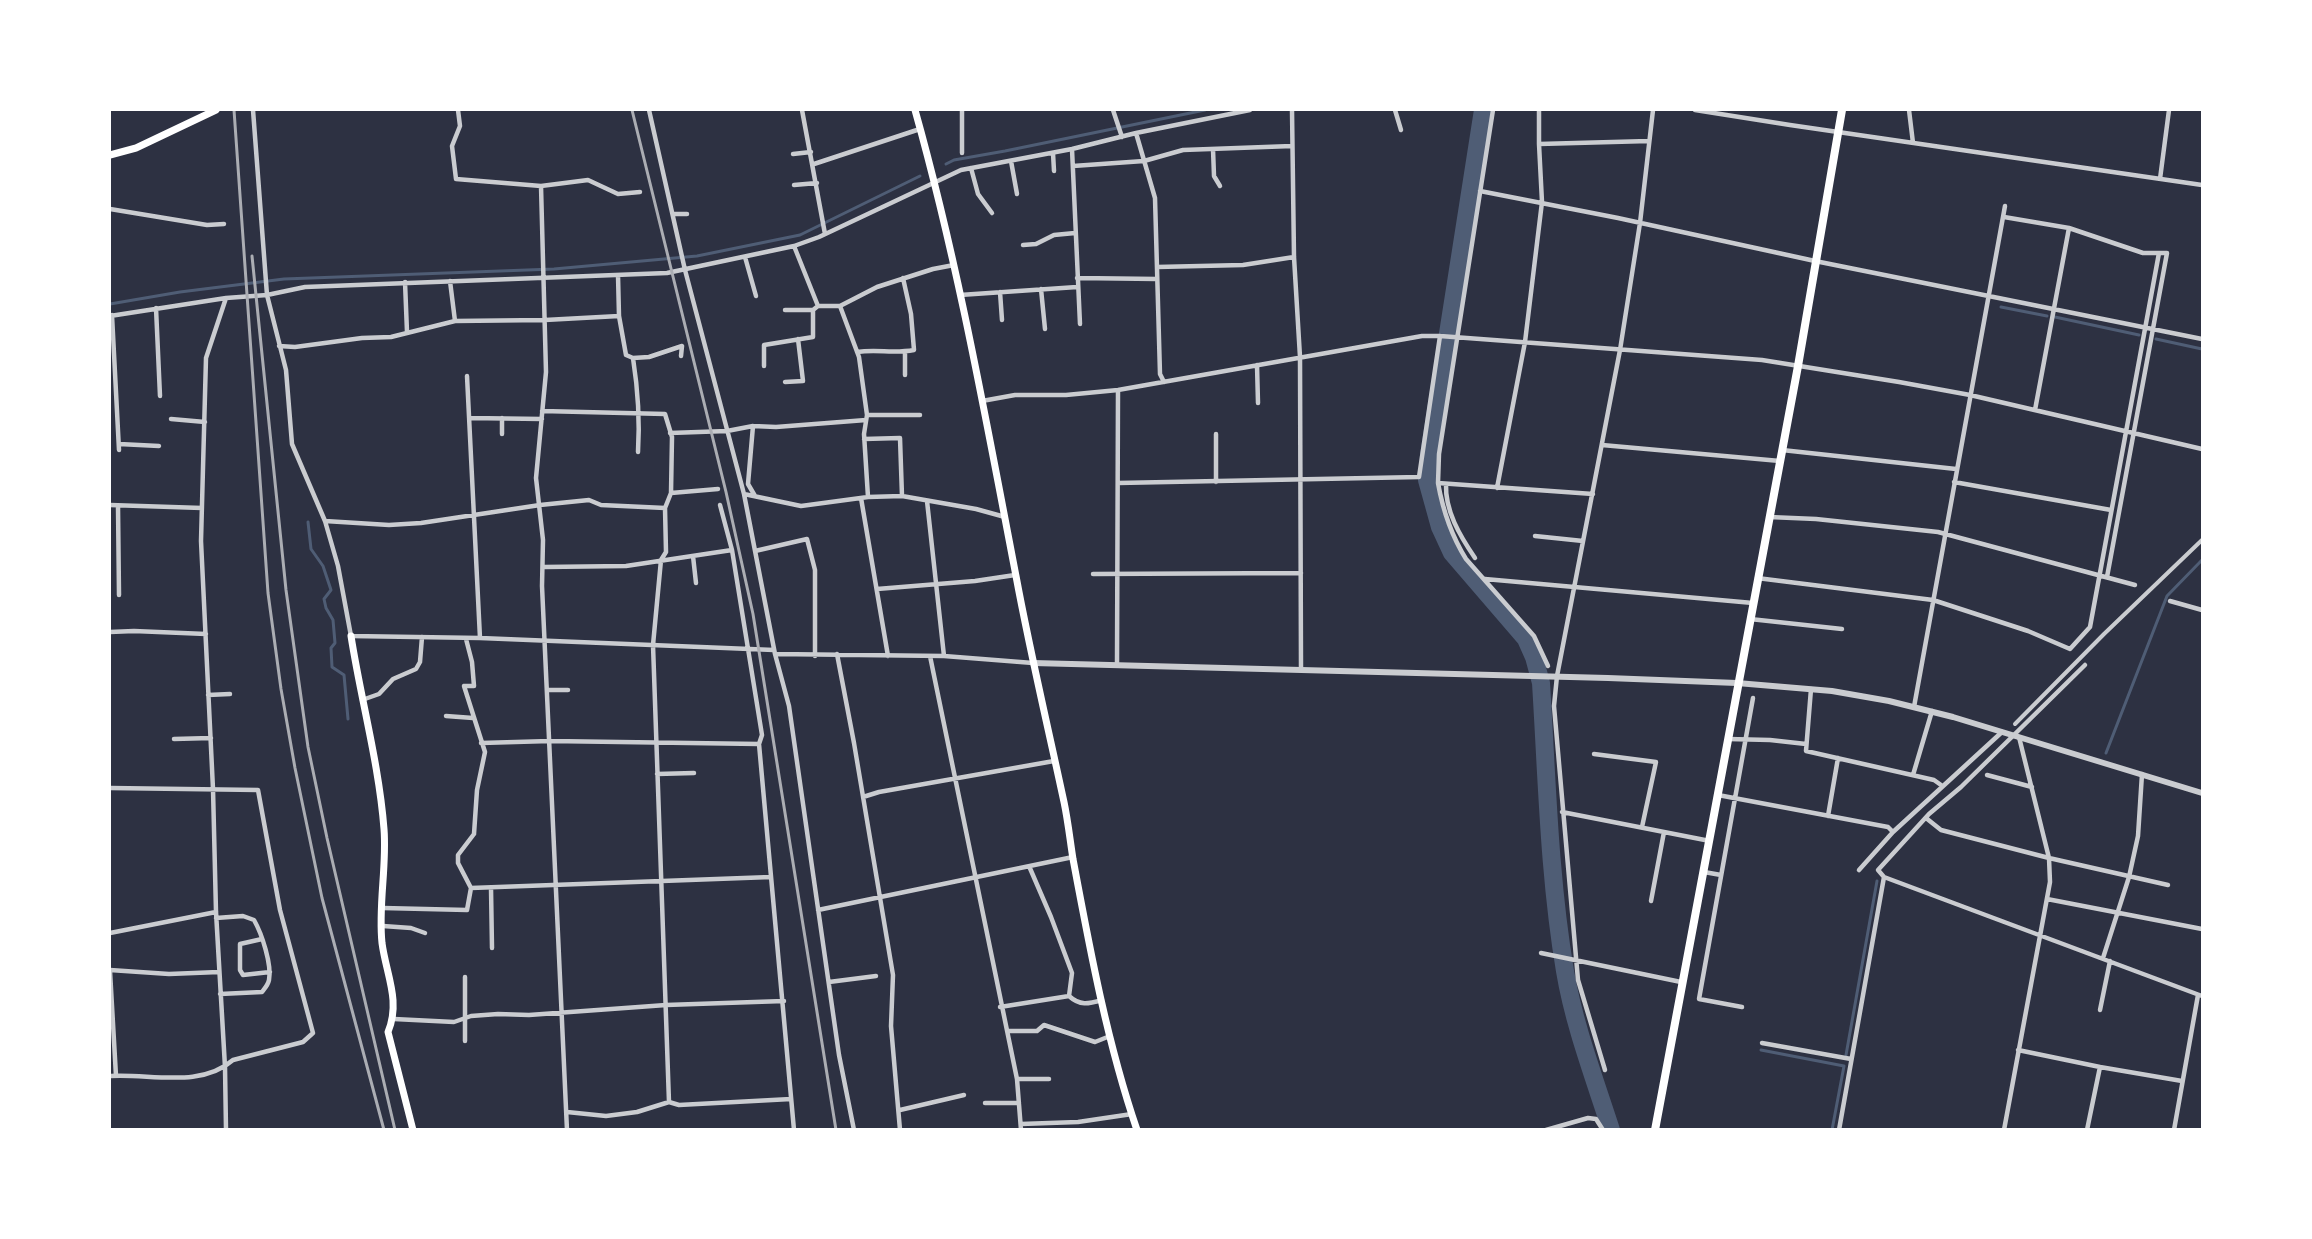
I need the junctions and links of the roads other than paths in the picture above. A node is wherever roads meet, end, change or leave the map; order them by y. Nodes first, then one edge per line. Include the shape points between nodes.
1 (216, 110) edge
2 (253, 110) edge
3 (458, 110) edge
4 (649, 110) edge
5 (802, 110) edge
6 (915, 110) edge
7 (962, 110) edge
8 (1113, 110) edge
9 (1250, 110) edge
10 (1292, 110) edge
11 (1395, 110) edge
12 (1493, 110) edge
13 (1539, 110) edge
14 (1653, 110) edge
15 (1699, 110) edge
16 (1842, 110) edge
17 (1909, 110) edge
18 (2169, 110) edge
19 (920, 129) junction
20 (1401, 130) dead end
21 (1839, 132) junction
22 (1136, 133) junction
23 (1121, 135) junction
24 (1649, 141) junction
25 (1913, 143) junction
26 (1539, 144) junction
27 (1292, 146) junction
28 (1072, 149) junction
29 (1213, 149) junction
30 (811, 153) junction
31 (962, 153) dead end
32 (1053, 153) junction
33 (793, 154) dead end
34 (110, 155) edge
35 (1011, 161) junction
36 (1144, 161) junction
37 (814, 164) junction
38 (1073, 166) junction
39 (971, 168) junction
40 (1054, 171) dead end
41 (2160, 178) junction
42 (935, 181) junction
43 (817, 183) junction
44 (794, 185) dead end
45 (2202, 185) edge
46 (542, 186) junction
47 (1220, 186) dead end
48 (1480, 190) junction
49 (640, 192) dead end
50 (1017, 194) dead end
51 (1542, 202) junction
52 (2005, 206) dead end
53 (110, 209) edge
54 (992, 213) dead end
55 (673, 214) junction
56 (687, 214) dead end
57 (2004, 217) junction
58 (1640, 223) junction
59 (224, 224) dead end
60 (2069, 228) junction
61 (825, 232) junction
62 (1076, 233) junction
63 (1023, 244) dead end
64 (794, 246) junction
65 (2159, 253) junction
66 (745, 257) junction
67 (1294, 257) junction
68 (1815, 261) junction
69 (954, 265) junction
70 (1157, 267) junction
71 (685, 268) junction
72 (543, 275) junction
73 (618, 275) junction
74 (903, 278) junction
75 (1077, 278) junction
76 (1157, 279) junction
77 (450, 281) junction
78 (405, 282) junction
79 (1077, 287) junction
80 (1041, 289) junction
81 (267, 292) junction
82 (1000, 292) junction
83 (960, 295) junction
84 (756, 296) dead end
85 (1990, 296) junction
86 (226, 298) junction
87 (840, 306) junction
88 (156, 308) junction
89 (816, 308) junction
90 (2054, 309) junction
91 (785, 310) dead end
92 (111, 316) edge
93 (619, 316) junction
94 (545, 320) junction
95 (1002, 320) dead end
96 (455, 321) junction
97 (1080, 324) dead end
98 (2145, 327) junction
99 (1045, 329) dead end
100 (2154, 329) junction
101 (407, 332) junction
102 (1442, 336) junction
103 (1456, 337) junction
104 (798, 339) junction
105 (2202, 339) edge
106 (1525, 342) junction
107 (279, 346) junction
108 (1620, 350) junction
109 (857, 352) junction
110 (905, 352) junction
111 (681, 356) dead end
112 (1300, 357) junction
113 (633, 358) junction
114 (1257, 365) junction
115 (764, 366) dead end
116 (1798, 366) junction
117 (905, 375) dead end
118 (467, 376) dead end
119 (785, 382) dead end
120 (1164, 382) junction
121 (1118, 390) junction
122 (1970, 395) junction
123 (160, 396) dead end
124 (982, 401) junction
125 (1258, 403) dead end
126 (2035, 410) junction
127 (542, 411) junction
128 (640, 414) junction
129 (920, 416) dead end
130 (469, 418) junction
131 (502, 418) junction
132 (866, 418) junction
133 (171, 419) dead end
134 (542, 419) junction
135 (205, 422) junction
136 (753, 426) junction
137 (727, 431) junction
138 (2126, 431) junction
139 (670, 433) junction
140 (2133, 433) junction
141 (502, 434) dead end
142 (1216, 434) dead end
143 (864, 439) junction
144 (1602, 445) junction
145 (159, 446) dead end
146 (2202, 449) edge
147 (1782, 450) junction
148 (638, 452) dead end
149 (1780, 461) junction
150 (1956, 470) junction
151 (1302, 481) junction
152 (1216, 482) junction
153 (1954, 482) junction
154 (1118, 483) junction
155 (1438, 483) junction
156 (1446, 484) junction
157 (1497, 488) junction
158 (718, 489) dead end
159 (671, 493) junction
160 (744, 494) junction
161 (1593, 494) junction
162 (755, 496) junction
163 (868, 496) junction
164 (902, 496) junction
165 (861, 498) junction
166 (927, 501) junction
167 (110, 505) edge
168 (540, 505) junction
169 (720, 505) dead end
170 (118, 506) junction
171 (202, 508) junction
172 (665, 508) junction
173 (2111, 510) junction
174 (473, 514) junction
175 (1005, 517) junction
176 (1769, 517) junction
177 (324, 521) junction
178 (1944, 534) junction
179 (1534, 536) dead end
180 (2202, 540) edge
181 (1583, 541) junction
182 (732, 550) junction
183 (755, 551) junction
184 (693, 556) junction
185 (1475, 558) dead end
186 (661, 560) junction
187 (544, 567) junction
188 (1301, 573) junction
189 (1093, 574) dead end
190 (1117, 574) junction
191 (1015, 575) junction
192 (2099, 575) junction
193 (2108, 577) junction
194 (1758, 578) junction
195 (1485, 579) junction
196 (696, 583) dead end
197 (936, 584) junction
198 (2135, 585) dead end
199 (1574, 587) junction
200 (877, 589) junction
201 (119, 595) dead end
202 (1933, 600) junction
203 (2170, 602) dead end
204 (1753, 603) junction
205 (2202, 610) edge
206 (1750, 619) junction
207 (1842, 629) dead end
208 (110, 632) edge
209 (206, 634) junction
210 (351, 636) junction
211 (422, 638) junction
212 (480, 638) junction
213 (466, 639) junction
214 (546, 641) junction
215 (653, 645) junction
216 (747, 650) junction
217 (775, 652) junction
218 (837, 654) junction
219 (888, 656) junction
220 (930, 656) junction
221 (944, 656) junction
222 (815, 657) junction
223 (1033, 663) junction
224 (1117, 663) junction
225 (2085, 665) dead end
226 (1548, 666) dead end
227 (1301, 668) junction
228 (1556, 676) junction
229 (1737, 683) junction
230 (1811, 689) junction
231 (548, 690) junction
232 (568, 690) dead end
233 (230, 694) dead end
234 (208, 695) junction
235 (1753, 698) dead end
236 (361, 700) junction
237 (1914, 707) junction
238 (1932, 711) junction
239 (446, 716) dead end
240 (473, 718) junction
241 (2015, 724) dead end
242 (2002, 732) junction
243 (2016, 736) junction
244 (211, 738) junction
245 (174, 739) dead end
246 (1728, 739) junction
247 (1746, 740) junction
248 (550, 741) junction
249 (481, 743) junction
250 (656, 743) junction
251 (759, 744) junction
252 (1806, 744) junction
253 (1594, 754) dead end
254 (1838, 758) junction
255 (1054, 761) junction
256 (694, 773) dead end
257 (657, 774) junction
258 (2142, 774) junction
259 (1987, 775) dead end
260 (1913, 776) junction
261 (955, 779) junction
262 (1941, 785) junction
263 (2032, 787) junction
264 (110, 788) edge
265 (213, 789) junction
266 (2202, 793) edge
267 (1718, 795) junction
268 (863, 797) junction
269 (1735, 799) junction
270 (1562, 812) junction
271 (1828, 816) junction
272 (1926, 818) junction
273 (1642, 827) junction
274 (1664, 832) junction
275 (1893, 832) junction
276 (1710, 841) junction
277 (1073, 857) junction
278 (2049, 858) junction
279 (1029, 866) junction
280 (1859, 870) dead end
281 (1704, 872) junction
282 (1721, 875) junction
283 (771, 877) junction
284 (1884, 877) junction
285 (2129, 877) junction
286 (974, 879) junction
287 (661, 882) junction
288 (2168, 885) dead end
289 (555, 886) junction
290 (471, 888) junction
291 (491, 888) junction
292 (880, 898) junction
293 (2047, 899) junction
294 (1651, 901) dead end
295 (383, 908) junction
296 (818, 910) junction
297 (216, 912) junction
298 (2118, 913) junction
299 (216, 918) junction
300 (383, 926) junction
301 (2202, 929) edge
302 (110, 933) edge
303 (425, 933) dead end
304 (2040, 934) junction
305 (262, 939) junction
306 (492, 948) dead end
307 (1541, 953) dead end
308 (2103, 958) junction
309 (1574, 960) junction
310 (2110, 961) junction
311 (110, 971) edge
312 (219, 972) junction
313 (270, 972) junction
314 (876, 976) dead end
315 (465, 977) dead end
316 (829, 982) junction
317 (1681, 982) junction
318 (220, 994) junction
319 (2200, 995) edge
320 (1069, 996) junction
321 (1101, 1000) junction
322 (784, 1001) junction
323 (666, 1005) junction
324 (1000, 1006) junction
325 (1742, 1007) dead end
326 (2100, 1010) dead end
327 (563, 1011) junction
328 (394, 1019) junction
329 (464, 1019) junction
330 (1007, 1031) junction
331 (1110, 1036) junction
332 (465, 1041) dead end
333 (1762, 1043) dead end
334 (2018, 1050) junction
335 (1851, 1059) junction
336 (225, 1067) junction
337 (2100, 1067) junction
338 (1605, 1070) dead end
339 (110, 1076) edge
340 (116, 1076) junction
341 (1017, 1079) junction
342 (1049, 1079) dead end
343 (2182, 1081) junction
344 (964, 1095) dead end
345 (791, 1099) junction
346 (669, 1102) junction
347 (985, 1103) dead end
348 (1019, 1103) junction
349 (900, 1110) junction
350 (567, 1112) junction
351 (1132, 1114) junction
352 (1021, 1127) edge
353 (226, 1130) edge
354 (413, 1130) edge
355 (567, 1130) edge
356 (794, 1130) edge
357 (854, 1130) edge
358 (900, 1130) edge
359 (1137, 1130) edge
360 (1546, 1130) edge
361 (1603, 1130) edge
362 (1655, 1130) edge
363 (1839, 1130) edge
364 (2004, 1130) edge
365 (2087, 1130) edge
366 (2174, 1130) edge

1 - 34 main road via 136,148
2 - 81 street
3 - 46 street via 460,126 452,146 456,179
4 - 55 street
5 - 30 street
6 - 19 main road
7 - 31 street
8 - 23 street
9 - 22 street
10 - 27 street
11 - 20 street
12 - 48 street
13 - 26 street
14 - 24 street
15 - 21 street
16 - 21 main road
17 - 25 street
18 - 41 street
19 - 37 street
19 - 42 main road
21 - 25 street
21 - 68 main road
22 - 23 street
22 - 36 street
23 - 28 street
24 - 26 street
24 - 58 street
25 - 41 street
26 - 51 street
27 - 29 street
27 - 67 street
28 - 32 street
28 - 38 street
29 - 36 street via 1183,150
29 - 47 street via 1214,176
30 - 33 street
30 - 37 street
32 - 35 street
32 - 40 street
35 - 39 street
35 - 50 street
36 - 38 street
36 - 70 street via 1155,198
37 - 43 street
38 - 62 street
39 - 42 street
39 - 54 street via 978,194
41 - 45 street
42 - 61 street
42 - 69 main road
43 - 44 street
43 - 61 street
46 - 49 street via 588,180 618,194
46 - 72 street
48 - 51 street
48 - 103 street
51 - 58 street
51 - 106 street
52 - 57 street
53 - 59 street via 207,225
55 - 56 street
55 - 71 street
57 - 60 street
57 - 85 street
58 - 68 street
58 - 108 street
60 - 65 street via 2143,253
60 - 90 street
61 - 64 street
62 - 63 street
62 - 75 street
64 - 66 street
64 - 89 street
65 - 98 street
65 - 100 street via 2168,253
66 - 71 street
66 - 84 street
67 - 70 street via 1243,265
67 - 112 street
68 - 85 street
68 - 116 main road
69 - 74 street
69 - 83 main road
70 - 76 street
71 - 73 street
71 - 137 street
72 - 73 street
72 - 77 street
72 - 94 street
73 - 93 street
74 - 87 street
74 - 110 street via 914,350
75 - 76 street
75 - 79 street
76 - 120 street via 1160,374
77 - 78 street
77 - 96 street
78 - 81 street
78 - 101 street
79 - 80 street
79 - 97 street
80 - 82 street
80 - 99 street
81 - 86 street
81 - 107 street
82 - 83 street
82 - 95 street
83 - 124 main road
85 - 90 street
85 - 122 street
86 - 88 street
86 - 135 street via 206,358
87 - 89 street
87 - 109 street
88 - 92 street
88 - 123 street
89 - 91 street
89 - 104 street via 813,337
90 - 98 street
90 - 126 street
92 - 145 street via 119,447
93 - 94 street
93 - 113 street via 626,355
94 - 96 street
94 - 127 street
96 - 101 street
98 - 100 street
98 - 138 street
100 - 105 street
100 - 140 street
101 - 107 street via 391,337
102 - 103 street
102 - 112 street
102 - 151 street via 1419,477
103 - 106 street
103 - 155 street
104 - 115 street via 764,345
104 - 119 street via 803,381
106 - 108 street
106 - 157 street
107 - 177 street via 286,370 292,444
108 - 116 street
108 - 144 street
109 - 110 street
109 - 132 street
110 - 117 street
111 - 113 street via 682,346
112 - 114 street
112 - 151 street
113 - 128 street
114 - 120 street
114 - 125 street
116 - 122 street
116 - 147 main road
118 - 130 street
120 - 121 street
121 - 124 street via 1015,395
121 - 154 street
122 - 126 street
122 - 150 street
124 - 175 main road
126 - 138 street
127 - 128 street
127 - 134 street
128 - 139 street via 665,414
128 - 148 street
129 - 132 street
130 - 131 street
130 - 174 street
131 - 134 street
131 - 141 street
132 - 136 street
132 - 143 street
133 - 135 street
134 - 168 street via 536,478
135 - 171 street
136 - 137 street
136 - 162 street via 748,483
137 - 139 street
137 - 160 street
138 - 140 street
138 - 173 street
139 - 159 street
140 - 146 street
140 - 193 street
142 - 152 street
143 - 163 street
143 - 164 street via 900,438
144 - 149 street
144 - 161 street
147 - 149 main road
147 - 150 street
149 - 176 main road
150 - 153 street
151 - 152 street
151 - 188 street
152 - 154 street
153 - 173 street
153 - 178 street
154 - 190 street
155 - 156 street
155 - 195 street via 1449,528 1466,559
156 - 157 street
156 - 185 street via 1452,517
157 - 161 street
158 - 159 street
159 - 172 street
160 - 162 street
160 - 183 street
161 - 181 street
162 - 165 street via 801,506
163 - 164 street
163 - 165 street
164 - 166 street
165 - 200 street
166 - 175 street
166 - 197 street
167 - 170 street
168 - 172 street via 589,500 601,505
168 - 174 street
168 - 187 street
169 - 182 street
170 - 171 street
170 - 201 street
171 - 209 street
172 - 186 street via 666,552
173 - 192 street
174 - 177 street via 389,525
174 - 212 street
175 - 191 main road
176 - 178 street
176 - 194 main road
177 - 210 street via 338,566
178 - 192 street
178 - 202 street
179 - 181 street
180 - 241 street
181 - 199 street
182 - 184 street
182 - 216 street
183 - 217 street
183 - 222 street via 807,539 815,570
184 - 186 street
184 - 196 street
186 - 187 street via 626,566
186 - 215 street
187 - 214 street
188 - 190 street
188 - 227 street
189 - 190 street
190 - 224 street
191 - 197 street
191 - 223 main road
192 - 193 street
192 - 202 street via 2090,627 2070,649
193 - 198 street
194 - 202 street
194 - 204 main road
195 - 199 street
195 - 226 street via 1534,636
197 - 200 street
197 - 221 street
199 - 204 street
199 - 228 street
200 - 219 street
202 - 237 street
203 - 205 street
204 - 206 main road
206 - 207 street
206 - 229 main road
208 - 209 street
209 - 234 street
210 - 211 street
210 - 236 main road
211 - 213 street
211 - 236 street via 416,669 393,679 379,694
212 - 213 street
212 - 214 street
213 - 240 street via 474,686 464,686
214 - 215 street
214 - 231 street
215 - 216 street
215 - 250 street
216 - 217 street
216 - 251 street via 762,735
217 - 222 street
217 - 296 street via 789,705
218 - 219 street
218 - 222 street
218 - 268 street
219 - 220 street
220 - 221 street
220 - 261 street
221 - 223 street
223 - 224 street
223 - 255 main road
224 - 227 street
225 - 243 street
227 - 228 street
228 - 229 street
228 - 270 street via 1554,705
229 - 230 street
229 - 246 main road
230 - 237 street
230 - 252 street
231 - 232 street
231 - 248 street
233 - 234 street
234 - 244 street
235 - 247 street
236 - 295 main road via 384,831
237 - 238 street
238 - 242 street
238 - 260 street
239 - 240 street
240 - 249 street
242 - 243 street
242 - 262 street
243 - 258 street
243 - 263 street
243 - 272 street
244 - 245 street
244 - 265 street
246 - 247 street
246 - 267 main road
247 - 252 street
247 - 269 street
248 - 249 street
248 - 250 street
248 - 289 street
249 - 290 street via 485,752 474,834 458,855
250 - 251 street
250 - 257 street
251 - 283 street
252 - 254 street via 1806,751
253 - 273 street via 1656,762
254 - 260 street
254 - 271 street
255 - 261 street
255 - 277 main road
256 - 257 street
257 - 287 street
258 - 266 street
258 - 285 street via 2138,836
259 - 263 street
260 - 262 street
261 - 268 street
261 - 286 street
262 - 275 street
263 - 278 street
264 - 265 street
265 - 297 street
265 - 336 street via 258,790 280,910 313,1034 303,1041 233,1060
267 - 269 street
267 - 276 main road
268 - 292 street
269 - 271 street
269 - 282 street
270 - 273 street
270 - 309 street
271 - 275 street via 1888,827
272 - 278 street via 1941,830
272 - 284 street via 1878,870
273 - 274 street
274 - 276 street
274 - 294 street
275 - 280 street
276 - 281 main road
277 - 279 street
277 - 321 main road
278 - 285 street
278 - 293 street
279 - 286 street
279 - 320 street via 1071,973
281 - 282 street
281 - 317 main road
282 - 325 street via 1699,999
283 - 287 street
283 - 322 street
284 - 304 street
284 - 335 street
285 - 288 street
285 - 298 street
286 - 292 street
286 - 324 street
287 - 289 street
287 - 323 street
289 - 291 street
289 - 327 street
290 - 291 street
290 - 295 street via 467,910
291 - 306 street
292 - 296 street
292 - 349 street via 893,975 891,1026
293 - 298 street
293 - 304 street
295 - 300 main road
296 - 316 street
297 - 299 street
297 - 302 street
298 - 301 street
298 - 308 street
299 - 305 street via 243,916 254,920
299 - 312 street
300 - 303 street
300 - 328 main road
304 - 308 street
304 - 334 street
305 - 313 street
305 - 313 street via 240,944 240,969 243,975 250,976
307 - 309 street
308 - 310 street
309 - 317 street
309 - 338 street
310 - 319 street
310 - 326 street
311 - 312 street
311 - 340 street
312 - 318 street
313 - 318 street via 269,984 262,992
314 - 316 street
315 - 329 street
316 - 357 street
317 - 362 main road
318 - 336 street
319 - 343 street
320 - 321 street via 1077,1003
320 - 324 street
321 - 331 main road
322 - 323 street
322 - 345 street
323 - 327 street
323 - 346 street
324 - 330 street
327 - 329 street
327 - 350 street
328 - 329 street
328 - 354 main road via 388,1032
329 - 332 street
330 - 331 street via 1037,1031 1044,1025 1095,1042
330 - 341 street
331 - 351 main road
333 - 335 street
334 - 337 street
334 - 364 street
335 - 363 street
336 - 340 street via 186,1077
336 - 353 street
337 - 343 street
337 - 365 street
339 - 340 street
341 - 342 street
341 - 348 street
343 - 366 street
344 - 349 street
345 - 346 street via 679,1105
345 - 356 street
346 - 350 street via 606,1116
347 - 348 street
348 - 352 street
349 - 358 street
350 - 355 street
351 - 352 street
351 - 359 main road
360 - 361 street via 1588,1118 1596,1119

